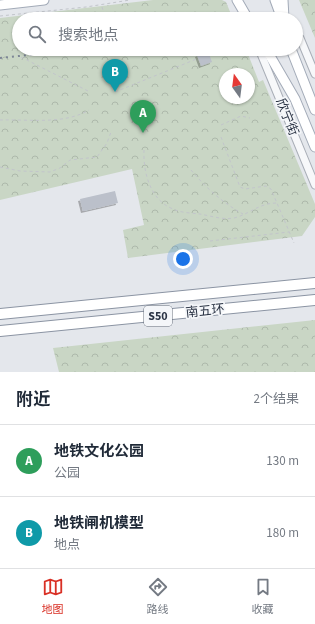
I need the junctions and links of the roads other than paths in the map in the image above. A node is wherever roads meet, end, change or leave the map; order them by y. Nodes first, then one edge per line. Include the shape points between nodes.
1 (44, 0) edge
2 (237, 0) edge
3 (244, 0) edge
4 (274, 0) edge
5 (283, 0) edge
6 (0, 5) edge
7 (244, 12) edge
8 (249, 12) edge
9 (280, 12) edge
10 (283, 12) edge
11 (303, 45) edge
12 (263, 56) edge
13 (270, 56) edge
14 (294, 56) edge
15 (315, 74) edge
16 (315, 110) edge
17 (315, 147) edge
18 (315, 185) edge
19 (315, 284) edge
20 (315, 300) edge
21 (0, 314) edge
22 (0, 331) edge

1 - 6 main road
2 - 7 main road
3 - 8 main road
4 - 9 main road
5 - 10 main road
11 - 15 street
12 - 18 street, 欣宁街
13 - 17 main road, 欣宁街 via 295,99
14 - 16 main road
19 - 21 highway, 南五环 / S50
20 - 22 highway, 南五环 / S50

